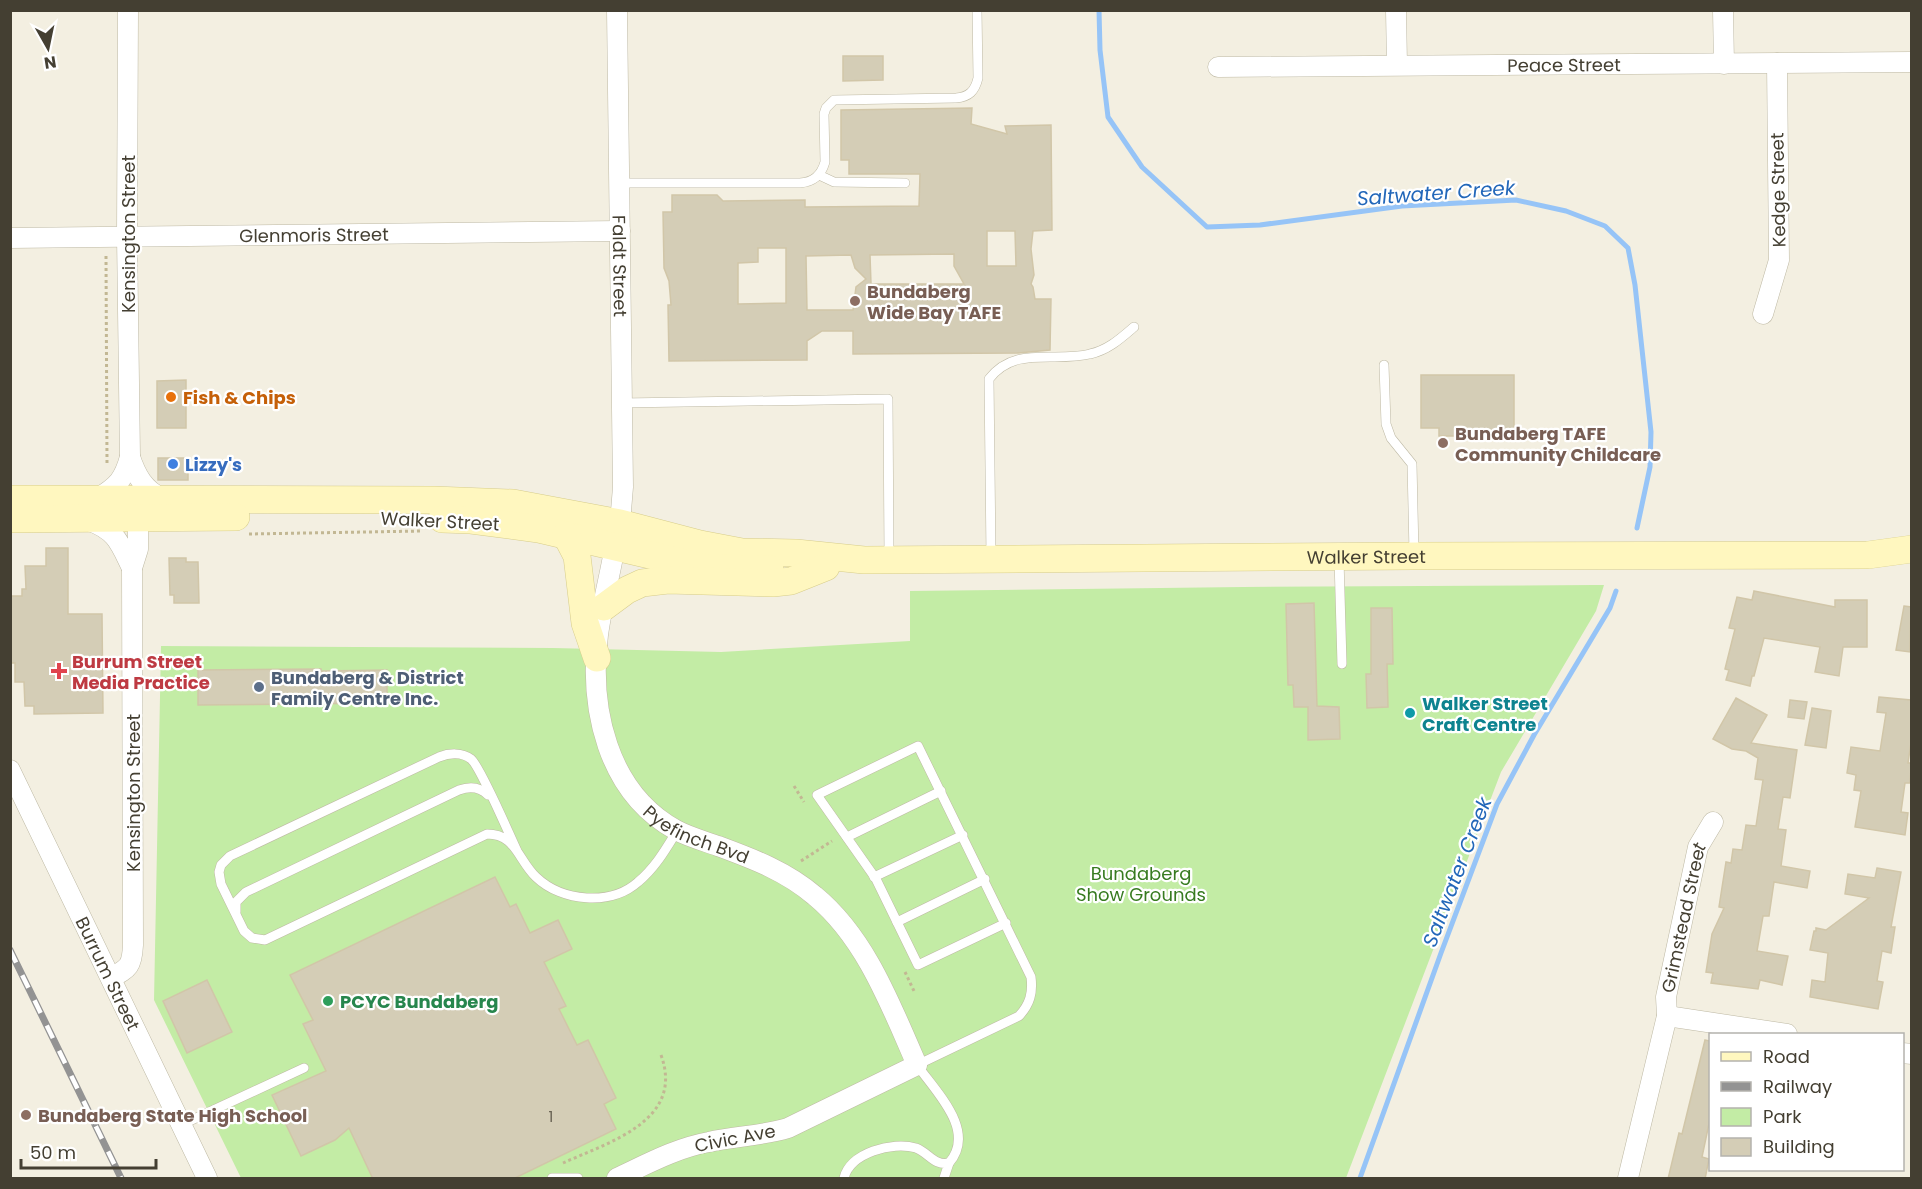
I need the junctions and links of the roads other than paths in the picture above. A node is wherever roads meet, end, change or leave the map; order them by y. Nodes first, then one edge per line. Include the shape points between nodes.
1 (128, 10) edge
2 (617, 10) edge
3 (977, 10) edge
4 (1396, 10) edge
5 (1723, 10) edge
6 (1911, 62) edge
7 (1777, 63) junction
8 (1397, 64) junction
9 (1724, 64) junction
10 (1218, 67) dead end
11 (819, 175) junction
12 (619, 183) junction
13 (905, 183) dead end
14 (620, 231) junction
15 (127, 237) junction
16 (10, 238) edge
17 (1763, 314) dead end
18 (1134, 327) dead end
19 (1384, 365) dead end
20 (622, 403) junction
21 (130, 457) junction
22 (162, 498) junction
23 (10, 499) edge
24 (110, 508) junction
25 (10, 519) edge
26 (617, 534) junction
27 (567, 535) junction
28 (1911, 549) edge
29 (1868, 555) junction
30 (1339, 556) junction
31 (1414, 556) junction
32 (991, 559) junction
33 (876, 560) junction
34 (1911, 563) edge
35 (826, 567) junction
36 (132, 568) junction
37 (604, 607) junction
38 (597, 658) junction
39 (1342, 664) dead end
40 (10, 770) edge
41 (941, 791) junction
42 (494, 801) junction
43 (1713, 822) dead end
44 (677, 831) junction
45 (963, 835) junction
46 (848, 837) junction
47 (517, 851) junction
48 (874, 877) junction
49 (984, 879) junction
50 (237, 917) junction
51 (897, 922) junction
52 (1006, 923) junction
53 (111, 978) junction
54 (1667, 1016) junction
55 (1774, 1033) edge
56 (917, 1065) junction
57 (304, 1068) dead end
58 (181, 1125) junction
59 (949, 1163) junction
60 (207, 1179) edge
61 (552, 1179) edge
62 (578, 1179) edge
63 (617, 1179) edge
64 (844, 1179) edge
65 (944, 1179) edge
66 (1628, 1179) edge

1 - 15 street, Kensington Street
2 - 12 street, Faldt Street
3 - 11 lane via 978,78 972,93 956,98 834,100 824,114 825,162
4 - 8 street
5 - 9 street
6 - 7 street, Peace Street
7 - 9 street, Peace Street
7 - 17 street, Kedge Street via 1779,260
8 - 9 street, Peace Street
8 - 10 street, Peace Street
11 - 12 lane via 800,183
11 - 13 lane via 834,182
12 - 14 street, Faldt Street
14 - 15 street, Glenmoris Street
14 - 20 street, Faldt Street
15 - 16 street, Glenmoris Street
15 - 21 street, Kensington Street
18 - 32 lane via 1103,351 1080,357 1019,358 1001,365 989,379
19 - 31 lane via 1386,424 1391,438 1412,464
20 - 26 street, Faldt Street via 623,487
20 - 33 lane via 888,399
21 - 22 street, Kensington Street via 136,475
21 - 24 street, Kensington Street
22 - 24 main road, Walker Street
22 - 26 main road, Walker Street via 513,503
23 - 24 main road, Walker Street
24 - 25 main road, Walker Street
24 - 27 main road, Walker Street via 471,520
24 - 36 street via 107,527
24 - 36 street, Kensington Street via 138,549
26 - 27 main road, Walker Street
26 - 33 main road, Walker Street via 742,552
26 - 35 main road, Walker Street via 706,568
26 - 37 street, Pyefinch Bvd
27 - 38 main road via 577,556 585,623
28 - 29 main road, Walker Street
29 - 31 main road, Walker Street
29 - 34 main road, Walker Street
30 - 31 main road, Walker Street
30 - 32 main road, Walker Street
30 - 39 lane
32 - 33 main road, Walker Street
33 - 35 main road, Walker Street
35 - 37 main road via 773,583 642,583
36 - 53 street, Kensington Street via 134,945 133,960 127,969
37 - 38 street, Pyefinch Bvd
38 - 44 street, Pyefinch Bvd via 601,721 610,754 643,805
40 - 53 street, Burrum Street
41 - 45 lane
41 - 46 lane
41 - 46 lane via 918,746 817,795
42 - 47 lane
42 - 50 lane via 473,787 459,790 246,892 236,903
42 - 50 lane via 471,759 460,754 439,756 225,860 219,878
43 - 54 street, Grimstead Street via 1698,847 1666,997
44 - 47 lane via 662,857 638,883 625,891 592,898 546,886 527,868
44 - 56 street, Pyefinch Bvd via 760,861 799,883 832,911 871,966
45 - 48 lane
45 - 49 lane
46 - 48 lane
47 - 50 lane via 501,835 480,836 265,940 248,934
48 - 51 lane
49 - 51 lane
49 - 52 lane
51 - 52 lane via 918,965
52 - 56 lane via 1031,977 1032,993 1025,1009 1013,1020
53 - 58 street, Burrum Street
54 - 55 street, Grimstead Street
54 - 66 street, Grimstead Street
56 - 59 lane via 957,1127 959,1147
56 - 63 street, Civic Ave via 788,1128 689,1147
57 - 58 lane
58 - 60 street, Burrum Street
59 - 64 lane via 935,1162 916,1149 887,1148 854,1160
59 - 65 lane
61 - 62 lane

